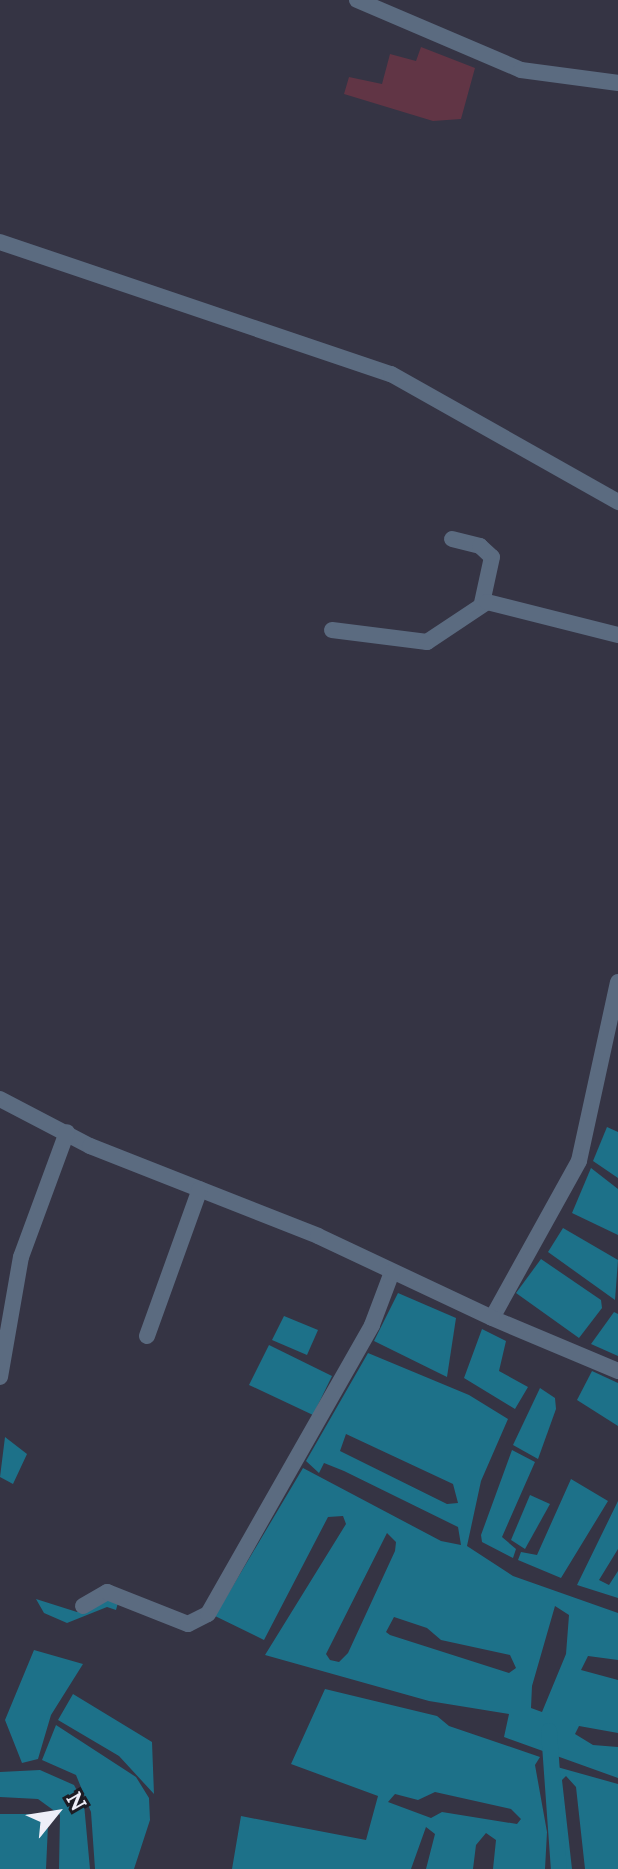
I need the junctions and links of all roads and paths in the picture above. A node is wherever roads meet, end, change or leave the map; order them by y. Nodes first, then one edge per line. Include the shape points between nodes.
1 (357, 0) edge
2 (618, 83) edge
3 (0, 242) edge
4 (618, 502) edge
5 (452, 539) dead end
6 (482, 603) junction
7 (332, 630) dead end
8 (618, 635) edge
9 (618, 982) edge
10 (0, 1099) edge
11 (67, 1132) junction
12 (200, 1189) junction
13 (392, 1272) junction
14 (492, 1318) junction
15 (147, 1336) dead end
16 (618, 1371) edge
17 (0, 1377) edge
18 (83, 1606) dead end

1 - 2 street via 521,70
3 - 4 street via 391,374
5 - 6 street via 480,546 492,557
6 - 7 street via 427,642
6 - 8 street
9 - 14 street via 579,1161
10 - 11 street
11 - 12 street
11 - 17 street via 21,1257
12 - 13 street
12 - 15 street
13 - 14 street
13 - 18 street via 372,1325 208,1614 188,1624 107,1592
14 - 16 street

